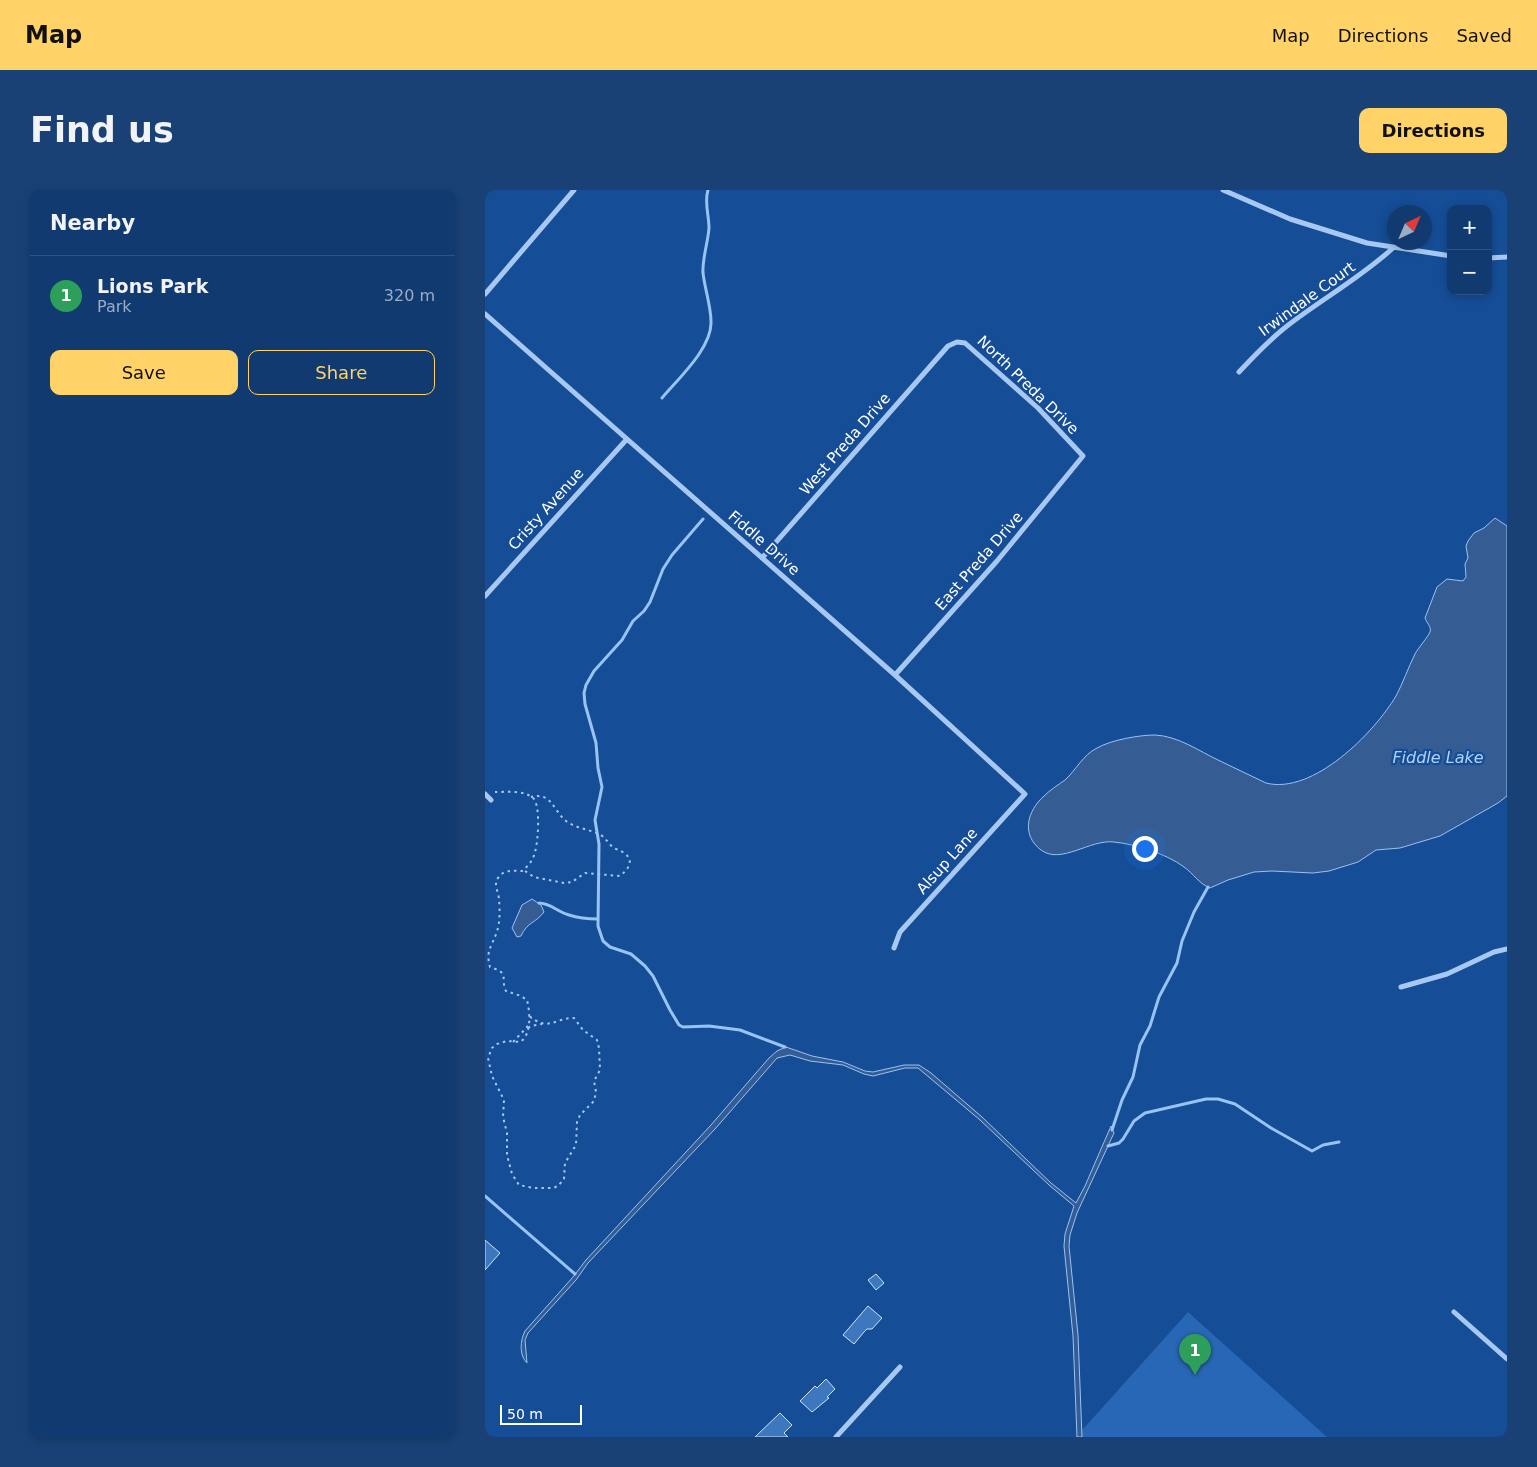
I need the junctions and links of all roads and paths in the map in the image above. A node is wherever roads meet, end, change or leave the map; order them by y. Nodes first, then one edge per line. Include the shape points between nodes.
1 (574, 190) edge
2 (1223, 190) edge
3 (1387, 247) edge
4 (1391, 250) edge
5 (1408, 250) edge
6 (1447, 255) edge
7 (1507, 257) edge
8 (1492, 258) edge
9 (485, 294) edge
10 (485, 314) edge
11 (947, 346) joint
12 (1239, 372) dead end
13 (627, 439) junction
14 (1081, 461) joint
15 (762, 558) junction
16 (485, 596) edge
17 (895, 676) junction
18 (492, 792) dead end
19 (485, 794) edge
20 (1025, 794) joint
21 (531, 797) junction
22 (491, 800) dead end
23 (524, 870) junction
24 (894, 948) dead end
25 (1507, 949) edge
26 (1401, 987) dead end
27 (529, 1016) junction
28 (544, 1024) junction
29 (528, 1027) junction
30 (513, 1042) junction
31 (1454, 1312) dead end
32 (1507, 1360) edge
33 (900, 1367) dead end
34 (836, 1437) edge

1 - 9 street
2 - 3 street via 1315,227
4 - 12 street, Irwindale Court via 1371,268 1286,327
5 - 6 street
7 - 8 street
10 - 13 street, Fiddle Drive
11 - 14 street, North Preda Drive via 965,343 1038,408 1083,456
11 - 15 street, West Preda Drive
13 - 15 street, Fiddle Drive
13 - 16 street, Cristy Avenue
14 - 17 street, East Preda Drive
15 - 17 street, Fiddle Drive
17 - 20 street, Fiddle Drive
18 - 21 path via 523,793
19 - 22 street
20 - 24 street, Alsup Lane via 900,932
21 - 23 path via 538,812 537,842 530,865
21 - 23 path via 547,798 567,821 603,836 615,848 626,852 630,863 620,876 585,873 564,884 534,877
23 - 27 path via 507,871 495,883 499,900 497,931 487,947 487,956 490,967 500,970 503,975 506,991 527,1000
25 - 26 street via 1447,974
27 - 28 path
27 - 29 path
28 - 29 path
28 - 30 path via 574,1018 597,1040 601,1061 594,1081 594,1101 580,1115 576,1144 565,1163 564,1180 553,1188 524,1186 516,1182 512,1174 507,1155 504,1100 492,1076 488,1058 497,1044
29 - 30 path
29 - 30 path via 524,1040
31 - 32 street
33 - 34 street

